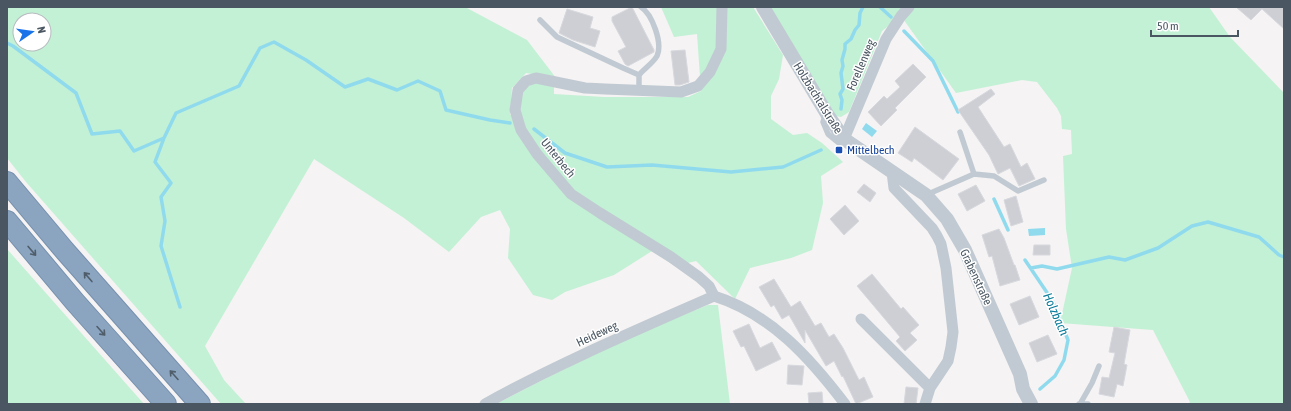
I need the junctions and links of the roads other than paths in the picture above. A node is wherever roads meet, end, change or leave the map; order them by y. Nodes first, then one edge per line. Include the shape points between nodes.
1 (641, 7) edge
2 (722, 7) edge
3 (763, 7) edge
4 (910, 7) edge
5 (540, 20) dead end
6 (639, 75) junction
7 (639, 90) junction
8 (960, 132) dead end
9 (844, 139) junction
10 (892, 172) junction
11 (974, 174) junction
12 (1044, 180) dead end
13 (7, 182) edge
14 (926, 196) junction
15 (7, 221) edge
16 (718, 297) junction
17 (861, 319) dead end
18 (1099, 366) dead end
19 (930, 388) junction
20 (166, 404) edge
21 (200, 404) edge
22 (485, 404) edge
23 (845, 404) edge
24 (925, 404) edge
25 (1031, 404) edge
26 (1080, 404) edge
27 (1088, 404) edge

1 - 6 lane via 655,25 658,45 657,56
2 - 7 street, Unterbech via 721,49 710,72 698,86 681,92
3 - 9 street, Holzbachtalstraße
4 - 9 street, Forellenweg via 886,38
5 - 6 lane via 556,37
6 - 7 lane
7 - 16 street, Unterbech via 585,88 536,78 526,82 518,90 515,110 520,130 570,194 671,257 709,286
8 - 11 lane
9 - 10 street, Holzbachtalstraße
10 - 14 street, Grabenstraße
10 - 19 street via 894,188 937,236 946,268 953,332 952,347 948,361
11 - 12 lane via 994,176 1018,191
11 - 14 lane
21 -> 13 highway
14 - 25 street, Grabenstraße via 948,219 965,250
15 -> 20 highway
16 - 22 street, Heideweg via 567,362
16 - 23 street via 756,314 788,338 829,382
17 - 19 street
18 - 26 lane
19 - 24 street
26 - 27 lane

